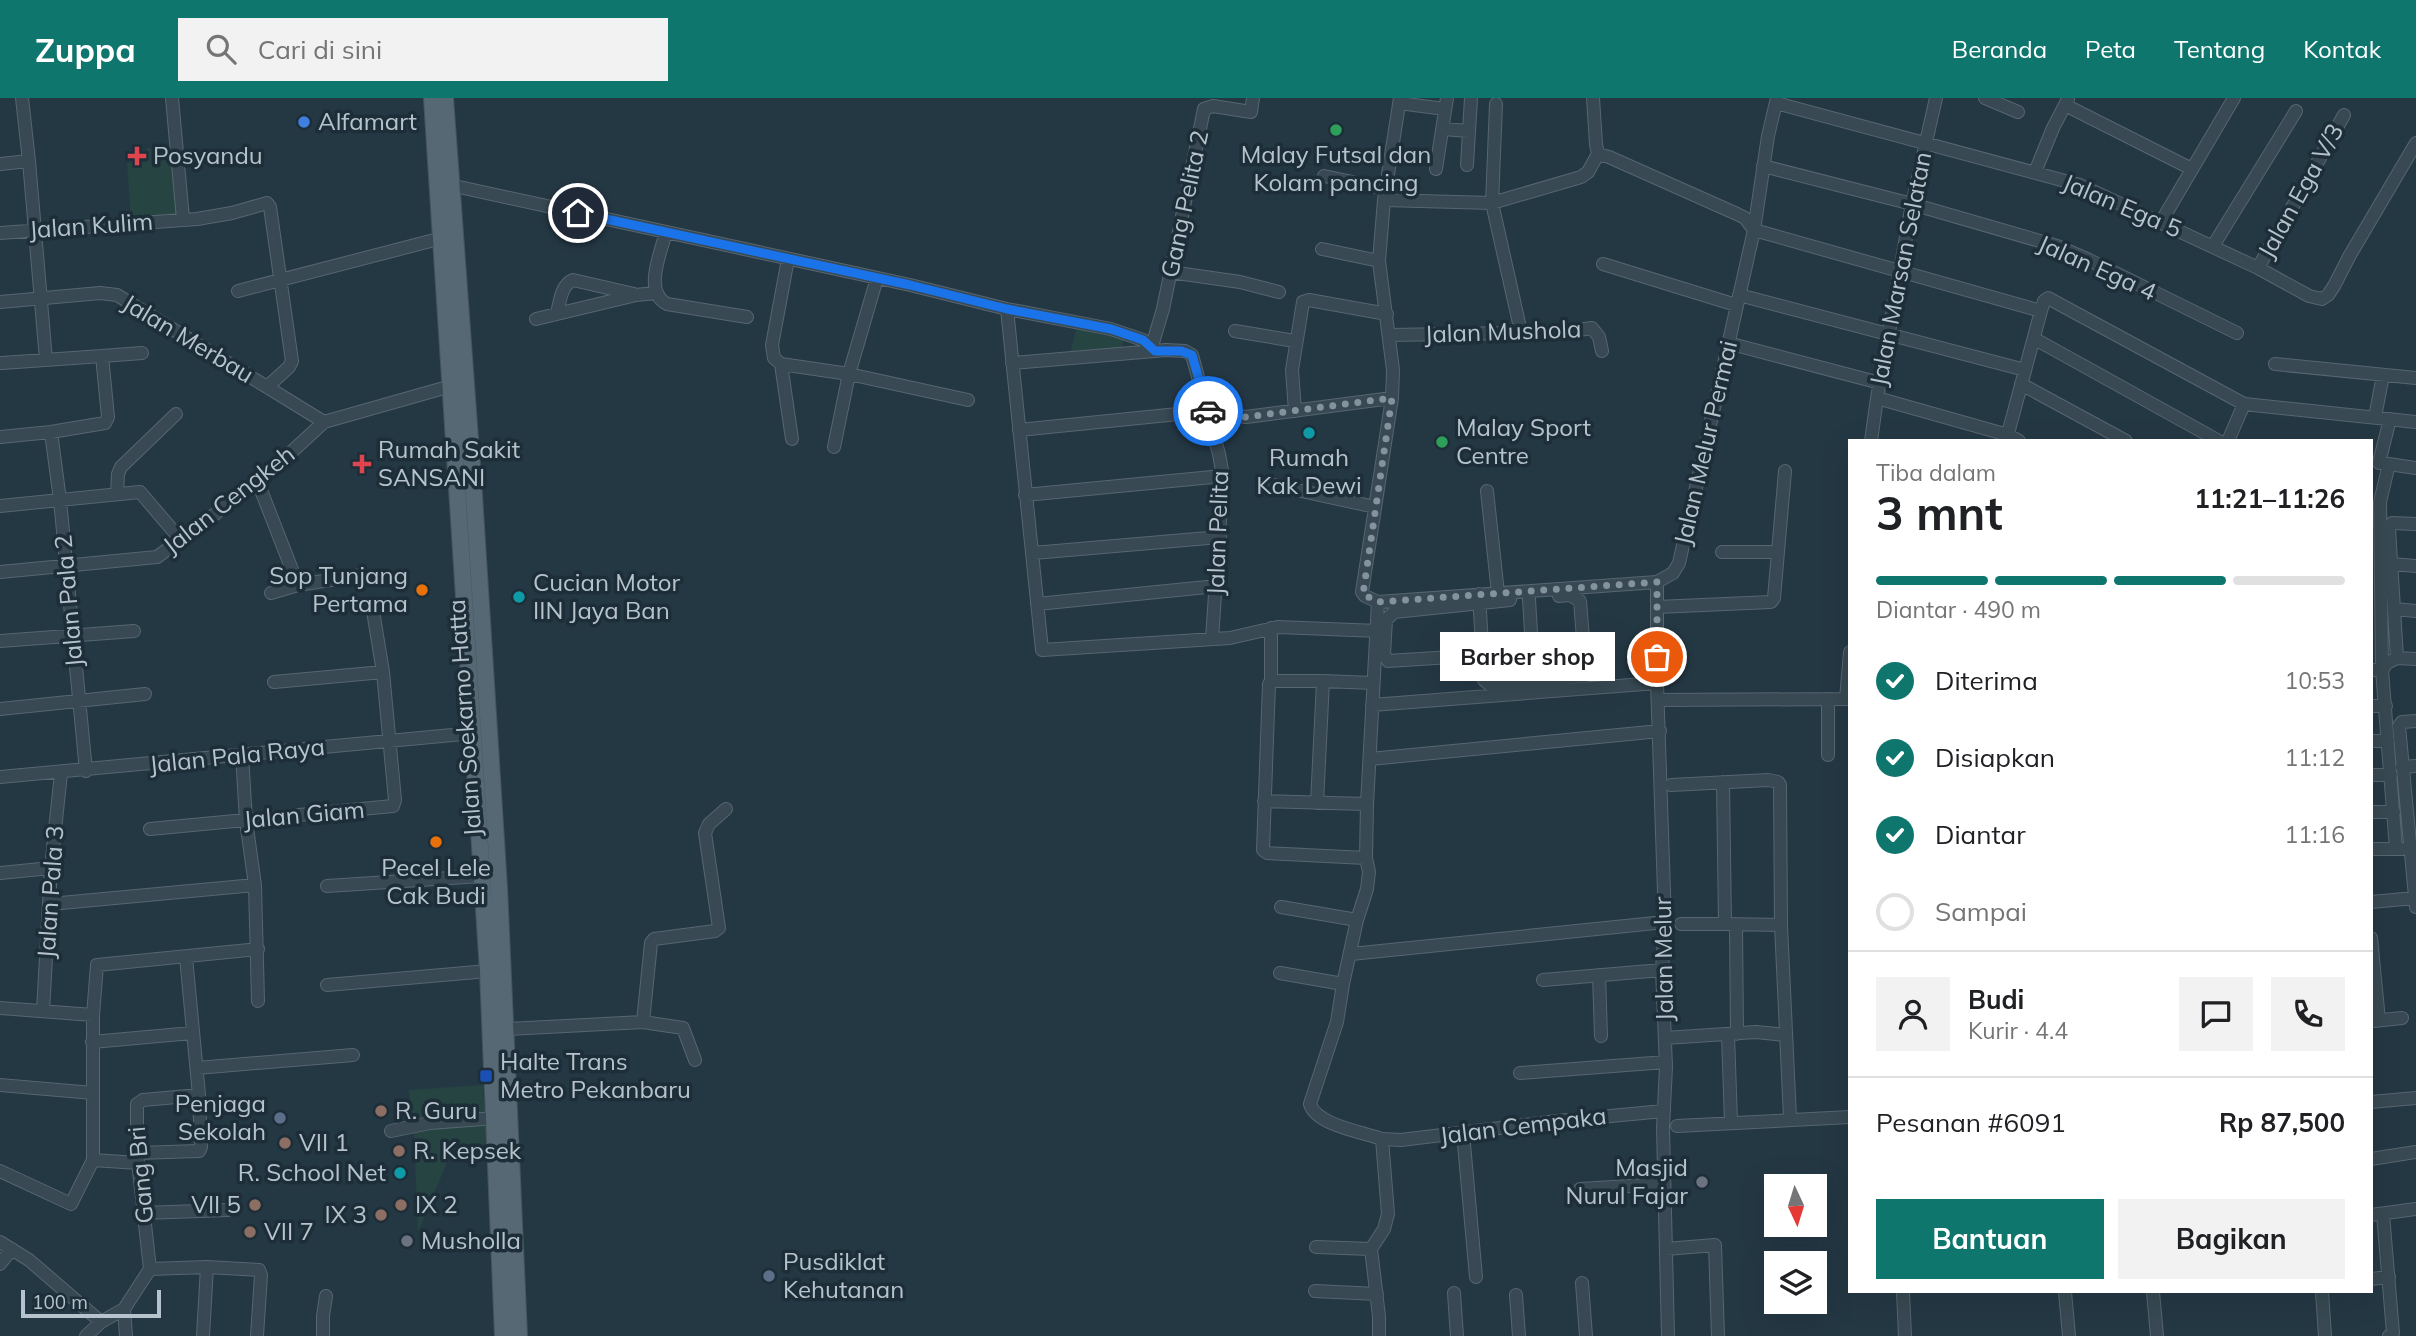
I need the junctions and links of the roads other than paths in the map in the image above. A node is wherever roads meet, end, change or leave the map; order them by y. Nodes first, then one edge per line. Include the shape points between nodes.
1 (22, 98) edge
2 (172, 98) edge
3 (432, 98) edge
4 (445, 98) edge
5 (1253, 98) edge
6 (1471, 98) edge
7 (1593, 98) edge
8 (1936, 98) edge
9 (1985, 98) edge
10 (2234, 98) edge
11 (1776, 100) edge
12 (1399, 101) edge
13 (2067, 101) edge
14 (1446, 104) edge
15 (1496, 104) dead end
16 (2296, 111) dead end
17 (2018, 112) dead end
18 (2344, 115) dead end
19 (1443, 129) junction
20 (1469, 131) junction
21 (2416, 143) edge
22 (1926, 144) junction
23 (1598, 154) junction
24 (29, 161) junction
25 (0, 164) edge
26 (1467, 165) dead end
27 (1763, 166) junction
28 (1436, 169) dead end
29 (2192, 169) junction
30 (2035, 172) junction
31 (1324, 176) dead end
32 (450, 185) junction
33 (1385, 194) junction
34 (1492, 203) junction
35 (1912, 204) junction
36 (183, 219) junction
37 (2161, 222) junction
38 (35, 230) junction
39 (1754, 230) junction
40 (666, 232) junction
41 (0, 233) edge
42 (442, 238) junction
43 (2213, 247) junction
44 (1322, 249) dead end
45 (788, 259) junction
46 (1379, 261) junction
47 (1603, 264) dead end
48 (2258, 268) junction
49 (1901, 271) junction
50 (1170, 272) junction
51 (877, 278) junction
52 (281, 279) junction
53 (239, 291) dead end
54 (1279, 292) dead end
55 (655, 293) junction
56 (636, 295) junction
57 (42, 298) junction
58 (1738, 300) junction
59 (0, 302) edge
60 (1007, 309) junction
61 (2041, 311) junction
62 (557, 313) junction
63 (1387, 314) junction
64 (747, 317) dead end
65 (536, 319) dead end
66 (1235, 331) dead end
67 (1521, 332) junction
68 (2236, 333) dead end
69 (1389, 335) junction
70 (1889, 335) junction
71 (2035, 339) junction
72 (1295, 341) junction
73 (1728, 343) junction
74 (1153, 349) junction
75 (1602, 351) dead end
76 (142, 353) dead end
77 (102, 356) junction
78 (46, 360) junction
79 (2, 363) dead end
80 (781, 363) junction
81 (1012, 363) junction
82 (2275, 364) dead end
83 (2025, 370) junction
84 (849, 374) junction
85 (2383, 375) junction
86 (2416, 378) edge
87 (1880, 383) junction
88 (2021, 384) junction
89 (451, 386) junction
90 (267, 387) junction
91 (1392, 398) junction
92 (1877, 398) junction
93 (968, 400) dead end
94 (2244, 404) junction
95 (1208, 411) junction
96 (1295, 411) junction
97 (176, 414) dead end
98 (2375, 417) junction
99 (2390, 419) junction
100 (324, 422) junction
101 (2416, 422) edge
102 (1019, 430) junction
103 (51, 432) junction
104 (0, 437) edge
105 (792, 439) dead end
106 (1871, 439) edge
107 (2011, 439) edge
108 (2122, 439) edge
109 (2215, 439) edge
110 (2229, 439) edge
111 (834, 447) dead end
112 (463, 454) junction
113 (2380, 463) edge
114 (2416, 468) edge
115 (1785, 471) dead end
116 (1223, 476) junction
117 (257, 480) junction
118 (1270, 484) dead end
119 (1487, 491) dead end
120 (117, 494) junction
121 (1025, 495) junction
122 (60, 500) junction
123 (2376, 501) edge
124 (0, 506) edge
125 (1375, 508) junction
126 (2416, 524) edge
127 (1220, 537) junction
128 (181, 540) junction
129 (1722, 552) dead end
130 (1778, 552) junction
131 (1033, 553) junction
132 (2392, 564) junction
133 (66, 566) junction
134 (2416, 566) edge
135 (0, 572) edge
136 (362, 575) dead end
137 (1657, 582) junction
138 (298, 585) junction
139 (1217, 586) junction
140 (271, 593) dead end
141 (1498, 593) junction
142 (1529, 598) junction
143 (1479, 599) junction
144 (1378, 602) junction
145 (1037, 604) junction
146 (372, 605) dead end
147 (1657, 607) junction
148 (2395, 609) junction
149 (2416, 611) edge
150 (1270, 628) junction
151 (134, 631) dead end
152 (1378, 631) junction
153 (72, 636) junction
154 (1212, 639) junction
155 (0, 641) edge
156 (1483, 655) junction
157 (2397, 658) junction
158 (2416, 659) edge
159 (2377, 670) edge
160 (383, 672) junction
161 (1271, 681) junction
162 (1323, 681) junction
163 (274, 682) dead end
164 (1534, 682) junction
165 (1657, 682) junction
166 (1373, 683) junction
167 (145, 694) dead end
168 (1828, 699) junction
169 (1848, 699) edge
170 (1658, 700) junction
171 (79, 702) junction
172 (1372, 705) junction
173 (2373, 705) edge
174 (2386, 706) junction
175 (0, 709) edge
176 (2416, 721) edge
177 (1660, 732) junction
178 (474, 733) junction
179 (391, 741) junction
180 (2373, 741) edge
181 (2388, 741) junction
182 (242, 754) junction
183 (1828, 755) dead end
184 (1370, 759) junction
185 (2416, 766) edge
186 (86, 771) junction
187 (2397, 771) junction
188 (61, 773) junction
189 (2373, 775) edge
190 (0, 777) edge
191 (1723, 782) junction
192 (1671, 785) dead end
193 (1264, 800) junction
194 (1317, 803) junction
195 (1367, 804) junction
196 (726, 809) dead end
197 (2412, 809) edge
198 (2373, 812) edge
199 (2394, 812) junction
200 (246, 821) junction
201 (150, 829) dead end
202 (2373, 849) edge
203 (2396, 849) junction
204 (2412, 853) edge
205 (1366, 858) junction
206 (51, 868) junction
207 (0, 873) edge
208 (481, 876) junction
209 (254, 885) junction
210 (327, 886) dead end
211 (2373, 902) edge
212 (2416, 903) edge
213 (50, 904) junction
214 (1281, 907) dead end
215 (1357, 920) junction
216 (1665, 922) junction
217 (1681, 924) dead end
218 (1731, 924) junction
219 (1781, 925) junction
220 (258, 949) junction
221 (1351, 954) junction
222 (186, 957) junction
223 (1662, 970) junction
224 (488, 971) junction
225 (1280, 973) dead end
226 (1599, 975) junction
227 (1543, 979) dead end
228 (2373, 980) edge
229 (1343, 984) junction
230 (327, 985) dead end
231 (258, 1001) dead end
232 (0, 1009) edge
233 (43, 1011) junction
234 (93, 1015) junction
235 (2402, 1018) dead end
236 (2375, 1021) edge
237 (643, 1022) junction
238 (506, 1029) junction
239 (192, 1032) junction
240 (1733, 1035) junction
241 (1786, 1035) junction
242 (1601, 1036) dead end
243 (1665, 1038) junction
244 (92, 1042) junction
245 (353, 1055) dead end
246 (695, 1060) dead end
247 (1666, 1062) junction
248 (197, 1068) junction
249 (1520, 1073) dead end
250 (2, 1085) edge
251 (93, 1093) junction
252 (200, 1095) junction
253 (2416, 1098) edge
254 (2373, 1102) edge
255 (1664, 1111) junction
256 (1848, 1117) edge
257 (496, 1118) junction
258 (1790, 1118) junction
259 (1731, 1122) junction
260 (1677, 1126) dead end
261 (391, 1131) dead end
262 (1463, 1133) junction
263 (1382, 1139) junction
264 (2416, 1152) edge
265 (138, 1158) junction
266 (2373, 1159) edge
267 (93, 1160) junction
268 (0, 1171) edge
269 (505, 1182) junction
270 (1663, 1184) junction
271 (1580, 1189) dead end
272 (2416, 1209) edge
273 (228, 1210) dead end
274 (143, 1213) junction
275 (2377, 1215) edge
276 (0, 1242) edge
277 (1316, 1247) dead end
278 (1665, 1248) junction
279 (12, 1249) junction
280 (1371, 1249) junction
281 (0, 1264) edge
282 (207, 1267) junction
283 (150, 1269) junction
284 (1476, 1277) dead end
285 (2389, 1277) junction
286 (2373, 1279) edge
287 (1582, 1283) dead end
288 (1315, 1291) dead end
289 (1454, 1293) dead end
290 (1903, 1293) edge
291 (2065, 1293) edge
292 (2153, 1293) edge
293 (2322, 1293) edge
294 (1377, 1294) junction
295 (1516, 1295) dead end
296 (326, 1296) dead end
297 (124, 1309) junction
298 (101, 1322) junction
299 (86, 1336) edge
300 (126, 1336) edge
301 (203, 1336) edge
302 (257, 1336) edge
303 (323, 1336) edge
304 (503, 1336) edge
305 (519, 1336) edge
306 (1379, 1336) edge
307 (1457, 1336) edge
308 (1520, 1336) edge
309 (1586, 1336) edge
310 (1668, 1336) edge
311 (1718, 1336) edge
312 (1905, 1336) edge
313 (2069, 1336) edge
314 (2157, 1336) edge
315 (2325, 1336) edge
316 (2389, 1336) edge

1 - 24 street
2 - 36 street
3 - 42 main road, Jalan Soekarno Hatta
4 - 32 main road, Jalan Soekarno Hatta
5 - 50 street, Gang Pelita 2 via 1251,112 1213,106 1204,109
6 - 20 street
7 - 23 street
8 - 22 street, Jalan Marsan Selatan
9 - 17 street
10 - 29 street
11 - 22 street, Jalan Ega 5
11 - 27 street, Jalan Melur Permai
12 - 14 street
12 - 33 street
13 - 29 street
13 - 30 street
14 - 19 street
15 - 34 street
16 - 43 street
18 - 48 street, Jalan Ega V/3
19 - 20 street
19 - 28 street
20 - 26 street
21 - 48 street, Jalan Ega 5 via 2328,295 2322,299 2309,296
22 - 30 street, Jalan Ega 5
22 - 35 street, Jalan Marsan Selatan
23 - 34 street via 1581,177
23 - 39 street via 1737,214
24 - 25 street
24 - 38 street
27 - 35 street, Jalan Ega 4
27 - 39 street, Jalan Melur Permai
29 - 37 street
30 - 37 street, Jalan Ega 5 via 2094,190
31 - 33 street
32 - 40 street, Jalan Pelita
32 - 112 main road, Jalan Soekarno Hatta
33 - 34 street
33 - 46 street
34 - 67 street
35 - 49 street, Jalan Marsan Selatan
35 - 68 street, Jalan Ega 4 via 2074,252
36 - 38 street, Jalan Kulim
36 - 52 street, Jalan Kulim via 267,203
37 - 43 street, Jalan Ega 5
38 - 41 street, Jalan Kulim
38 - 57 street
39 - 49 street
39 - 58 street, Jalan Melur Permai
40 - 45 street, Jalan Pelita
40 - 55 street
42 - 52 street
42 - 89 main road, Jalan Soekarno Hatta
43 - 48 street, Jalan Ega 5
44 - 46 street
45 - 51 street, Jalan Pelita
45 - 80 street via 774,330 773,354
46 - 63 street
47 - 58 street
49 - 61 street
49 - 70 street, Jalan Marsan Selatan
50 - 54 street
50 - 74 street, Gang Pelita 2
51 - 60 street, Jalan Pelita
51 - 84 street
52 - 53 street
52 - 90 street via 292,361
55 - 56 street
55 - 64 street via 667,304
56 - 62 street
56 - 62 street via 573,280 564,288
57 - 59 street, Jalan Merbau
57 - 78 street
57 - 90 street, Jalan Merbau via 117,295
58 - 70 street
58 - 73 street, Jalan Melur Permai
60 - 74 street, Jalan Pelita via 1111,329 1143,340
60 - 81 street
61 - 71 street
61 - 94 street via 2048,298
62 - 65 street
63 - 69 street
63 - 72 street via 1305,301
66 - 72 street
67 - 69 street, Jalan Mushola
67 - 75 street, Jalan Mushola via 1592,328
69 - 91 street
70 - 83 street
70 - 87 street, Jalan Marsan Selatan
71 - 83 street
71 - 109 street
72 - 96 street
73 - 87 street
73 - 137 street, Jalan Melur Permai via 1679,563 1673,573
74 - 81 street
74 - 95 street, Jalan Pelita via 1192,355
76 - 77 street
77 - 78 street
77 - 103 street via 107,421
78 - 79 street
80 - 84 street
80 - 105 street
81 - 102 street
82 - 85 street
83 - 88 street
84 - 93 street
84 - 111 street
85 - 86 street
85 - 98 street
87 - 92 street, Jalan Marsan Selatan
88 - 107 street
88 - 108 street
89 - 100 street
89 - 112 main road, Jalan Soekarno Hatta
90 - 100 street, Jalan Merbau
91 - 96 street
91 - 125 street
92 - 106 street, Jalan Marsan Selatan
92 - 107 street
94 - 98 street
94 - 110 street
95 - 96 street via 1246,417
95 - 102 street
95 - 116 street, Jalan Pelita
97 - 120 street via 121,467
98 - 99 street
99 - 101 street
99 - 113 street
100 - 117 street, Jalan Cengkeh
102 - 121 street
103 - 104 street
103 - 122 street, Jalan Pala 2
112 - 178 main road, Jalan Soekarno Hatta
112 - 238 main road, Jalan Soekarno Hatta
113 - 114 street
113 - 123 street
115 - 130 street
116 - 121 street
116 - 127 street, Jalan Pelita
117 - 128 street, Jalan Cengkeh
117 - 138 street
118 - 125 street
119 - 141 street
120 - 122 street
120 - 128 street via 144,495
121 - 131 street
122 - 124 street
122 - 133 street, Jalan Pala 2
123 - 159 street
125 - 144 street via 1362,592
126 - 132 street via 2390,525
127 - 131 street
127 - 139 street, Jalan Pelita
128 - 133 street, Jalan Cengkeh via 146,560
129 - 130 street
130 - 147 street via 1774,598 1769,604
131 - 145 street
132 - 134 street
132 - 148 street
133 - 135 street, Jalan Cengkeh
133 - 153 street, Jalan Pala 2
136 - 138 street
137 - 141 street
137 - 147 street, Jalan Melur
138 - 140 street
139 - 145 street
139 - 154 street, Jalan Pelita
141 - 143 street
142 - 143 street
142 - 164 street
142 - 164 street via 1570,595 1580,601 1587,673
143 - 144 street
143 - 156 street
143 - 156 street via 1391,614 1386,620 1384,654 1388,661
144 - 152 street
145 - 154 street via 1044,651
146 - 160 street
147 - 165 street, Jalan Melur
148 - 149 street
148 - 157 street
150 - 152 street
150 - 154 street
150 - 161 street
151 - 153 street
152 - 166 street
153 - 155 street
153 - 171 street, Jalan Pala 2
156 - 164 street via 1484,680 1490,685
157 - 158 street
157 - 159 street
159 - 174 street
160 - 163 street
160 - 179 street
161 - 162 street
161 - 193 street
162 - 166 street
162 - 194 street
165 - 170 street, Jalan Melur
165 - 172 street
166 - 172 street
167 - 171 street
168 - 169 street
168 - 170 street
168 - 183 street
170 - 177 street, Jalan Melur
171 - 175 street
171 - 186 street, Jalan Pala 2
172 - 184 street
173 - 174 street
174 - 181 street
176 - 187 street via 2399,726
177 - 184 street
177 - 216 street, Jalan Melur
178 - 179 street, Jalan Pala Raya
178 - 208 main road, Jalan Soekarno Hatta
179 - 182 street, Jalan Pala Raya
179 - 200 street, Jalan Giam via 393,806
180 - 181 street
181 - 187 street
182 - 186 street, Jalan Pala Raya
182 - 200 street
184 - 195 street
185 - 187 street
186 - 188 street, Jalan Pala Raya
187 - 189 street
187 - 197 street
187 - 199 street
188 - 190 street, Jalan Pala Raya
188 - 206 street, Jalan Pala 3
191 - 192 street
191 - 218 street
191 - 219 street via 1774,780 1780,785
193 - 194 street
193 - 205 street via 1262,844 1267,853
194 - 195 street
195 - 205 street
196 - 237 street via 705,833 719,928 654,939
197 - 204 street
198 - 199 street
199 - 203 street
200 - 201 street, Jalan Giam
200 - 209 street
202 - 203 street
203 - 204 street
204 - 212 street
205 - 215 street via 1369,879
206 - 207 street
206 - 213 street, Jalan Pala 3
208 - 210 street
208 - 224 main road, Jalan Soekarno Hatta
209 - 213 street
209 - 220 street
211 - 212 street
213 - 233 street, Jalan Pala 3
214 - 215 street
215 - 221 street
216 - 221 street
216 - 223 street, Jalan Melur
217 - 218 street
218 - 219 street
218 - 240 street
219 - 241 street
220 - 222 street
220 - 231 street
221 - 229 street
222 - 234 street via 97,965
222 - 239 street
223 - 226 street
223 - 243 street, Jalan Melur
224 - 230 street
224 - 257 main road, Jalan Soekarno Hatta
225 - 229 street
226 - 227 street
226 - 242 street
228 - 236 street
229 - 263 street, Jalan Cempaka via 1338,1022 1310,1104 1329,1122
232 - 233 street
233 - 234 street
234 - 244 street
235 - 236 street
237 - 238 street
237 - 246 street via 683,1028
238 - 269 main road, Jalan Soekarno Hatta
239 - 244 street
239 - 248 street
240 - 241 street
240 - 243 street
240 - 259 street
241 - 258 street
243 - 247 street, Jalan Melur
244 - 251 street
245 - 248 street
247 - 249 street
247 - 255 street, Jalan Melur
248 - 252 street
250 - 251 street
251 - 267 street
252 - 265 street via 201,1149
252 - 265 street, Gang Bri via 139,1102
253 - 254 street
255 - 262 street, Jalan Cempaka
255 - 270 street, Jalan Melur
256 - 258 street
257 - 261 street
257 - 269 main road, Jalan Soekarno Hatta
258 - 259 street
259 - 260 street
262 - 263 street, Jalan Cempaka
262 - 284 street
263 - 280 street via 1388,1214
264 - 266 street
265 - 267 street
265 - 274 street, Gang Bri
267 - 268 street via 71,1204
269 - 304 main road, Jalan Soekarno Hatta
269 - 305 main road, Jalan Soekarno Hatta
270 - 271 street
270 - 278 street, Jalan Melur
272 - 275 street
273 - 274 street
274 - 283 street, Gang Bri
275 - 285 street
276 - 279 street
277 - 280 street
278 - 310 street, Jalan Melur
278 - 311 street via 1715,1245
279 - 281 street
279 - 298 street
280 - 294 street
282 - 283 street
282 - 301 street
282 - 302 street via 261,1272
283 - 297 street
285 - 286 street
285 - 316 street via 2393,1333
287 - 309 street
288 - 294 street
289 - 307 street
290 - 312 street
291 - 313 street
292 - 314 street
293 - 315 street
294 - 306 street
295 - 308 street
296 - 303 street
297 - 298 street
297 - 300 street
298 - 299 street

